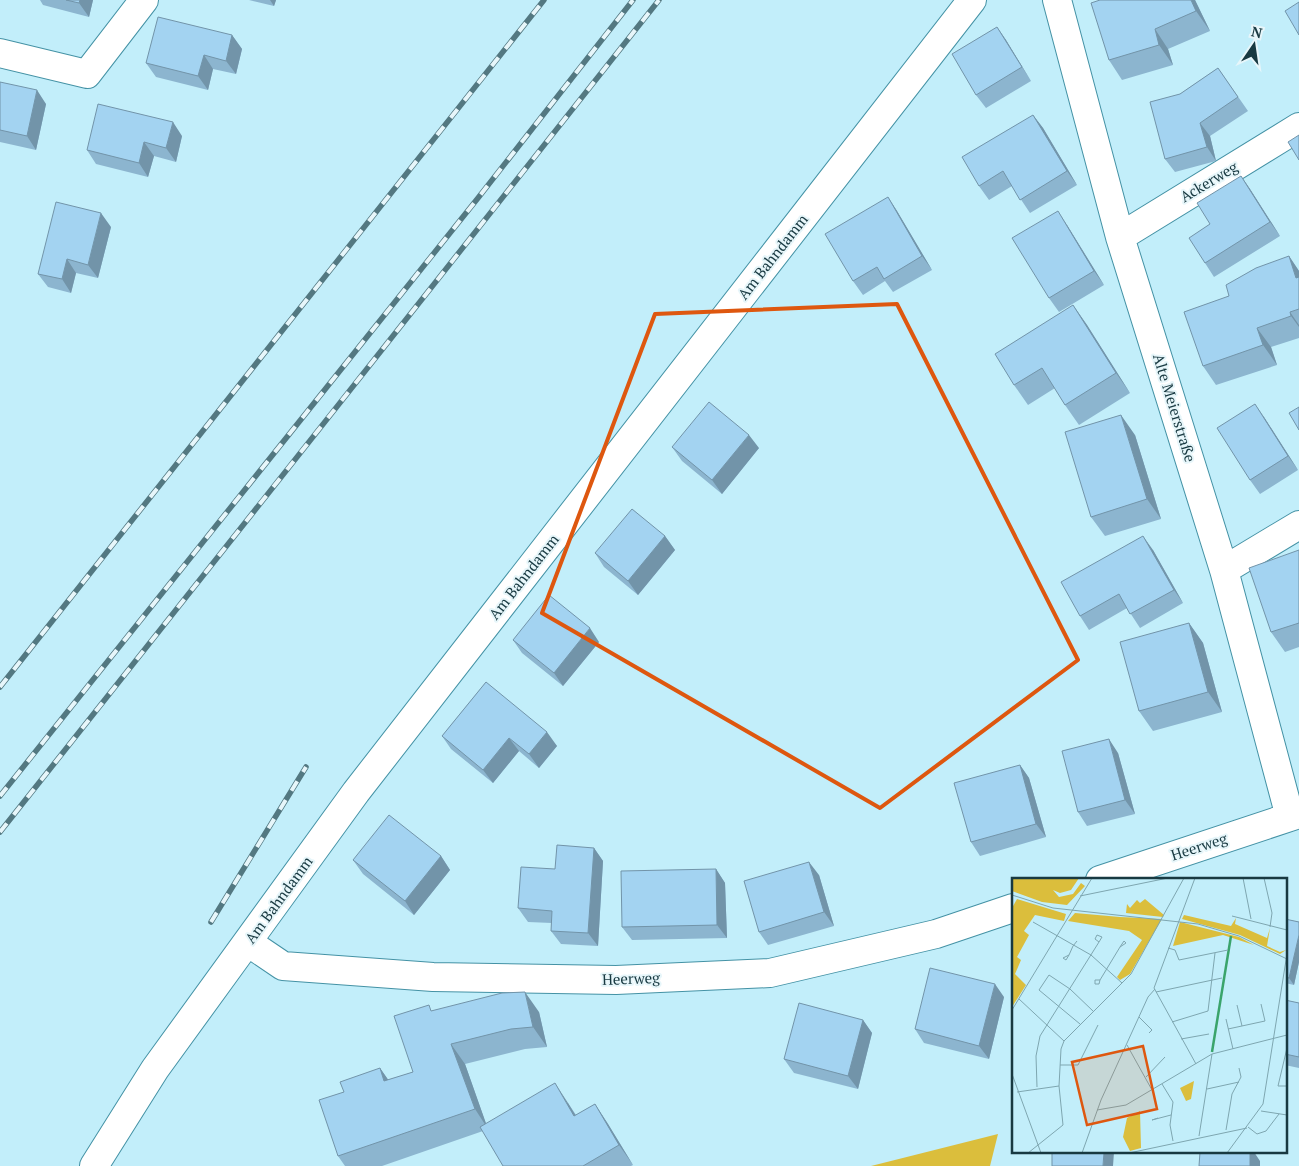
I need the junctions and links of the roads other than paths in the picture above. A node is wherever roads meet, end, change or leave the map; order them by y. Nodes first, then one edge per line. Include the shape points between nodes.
1 (144, 0) edge
2 (972, 0) edge
3 (1057, 0) edge
4 (0, 53) edge
5 (1299, 127) edge
6 (1120, 237) junction
7 (1299, 524) edge
8 (1224, 570) junction
9 (1294, 815) edge
10 (1106, 878) edge
11 (1012, 908) edge
12 (248, 943) junction
13 (94, 1166) edge

1 - 4 street via 87,74
2 - 12 street, Am Bahndamm via 356,792
3 - 6 street, Alte Meierstraße
5 - 6 street, Ackerweg
6 - 8 street, Alte Meierstraße
7 - 8 street
8 - 9 street, Alte Meierstraße
9 - 10 street, Heerweg
11 - 12 street, Heerweg via 936,934 770,973 732,975 616,980 433,977 283,966
12 - 13 street, Am Bahndamm via 155,1069

